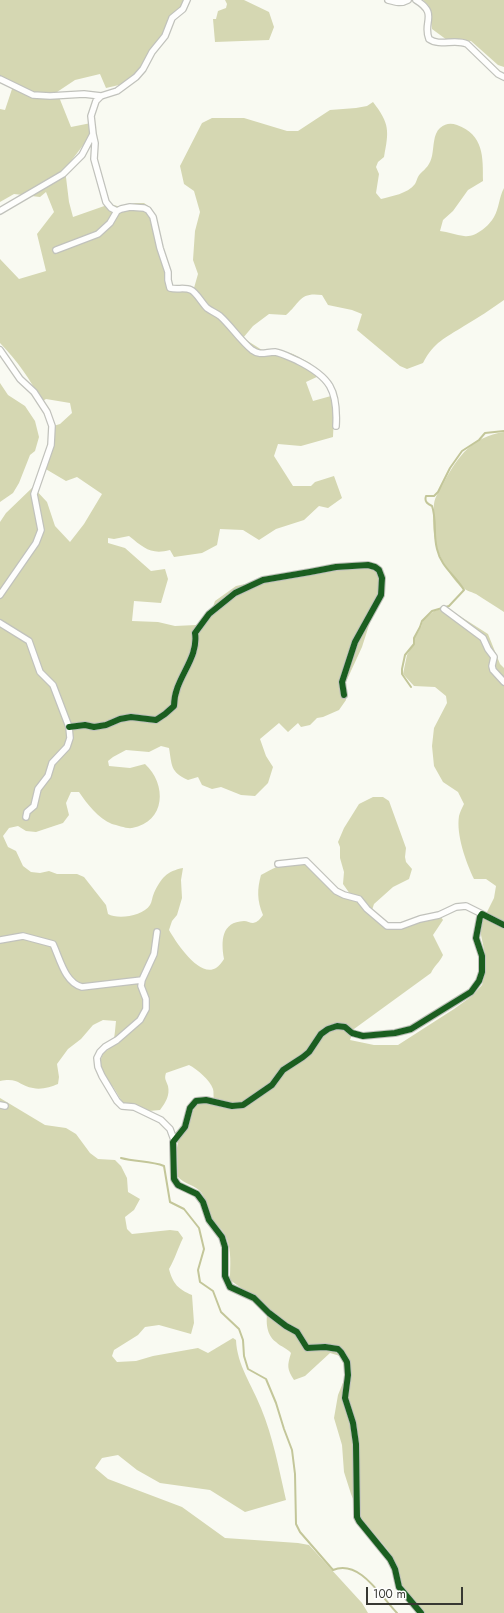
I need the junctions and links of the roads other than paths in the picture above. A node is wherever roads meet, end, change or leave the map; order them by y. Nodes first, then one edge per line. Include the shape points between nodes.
1 (187, 0) edge
2 (388, 0) edge
3 (408, 0) edge
4 (416, 0) edge
5 (504, 78) edge
6 (0, 79) edge
7 (101, 96) junction
8 (93, 134) junction
9 (0, 211) edge
10 (117, 211) junction
11 (56, 250) dead end
12 (0, 350) edge
13 (336, 426) dead end
14 (0, 596) edge
15 (444, 609) dead end
16 (0, 623) edge
17 (504, 682) edge
18 (344, 695) dead end
19 (69, 727) junction
20 (26, 817) dead end
21 (278, 864) dead end
22 (482, 914) junction
23 (504, 925) edge
24 (157, 932) dead end
25 (0, 940) edge
26 (142, 980) junction
27 (174, 1140) junction
28 (420, 1613) edge

1 - 7 street via 183,9 172,18 165,36 136,77 117,91
2 - 3 street
4 - 5 street via 428,10 429,39 467,44
6 - 7 street via 33,95
7 - 8 street via 92,111
8 - 9 street via 82,155 63,174
8 - 10 street via 94,159 106,202
10 - 11 street via 110,223 98,234
10 - 13 street via 139,208 151,213 170,288 194,291 207,308 220,316 253,351 261,354 275,352 318,371 329,383 337,411
12 - 14 street via 20,379 34,392 52,426 51,445 34,494 41,530 36,543
15 - 17 street via 484,638 494,657 493,670
16 - 19 street via 29,641 40,672 53,685
18 - 19 street via 342,682 355,642 381,595 382,578 379,570 368,565 336,567 263,580 235,593 209,614 195,633 193,655 174,695 174,706 165,714 156,720 131,717 94,727
19 - 20 street via 70,738 67,746 52,763 48,776 38,789 34,806 27,812
21 - 22 street via 306,861 336,891 359,899 387,926 401,926 439,915 456,907 466,906
22 - 23 street
22 - 27 street via 476,938 482,956 482,972 471,992 411,1029 363,1036 352,1033 345,1027 328,1029 321,1034 309,1052 283,1070 272,1085 251,1101 232,1106 201,1100 193,1104 185,1127
24 - 26 street via 154,954
25 - 26 street via 23,936 53,944 60,962 77,986
26 - 27 street via 146,1009 140,1020 100,1052 97,1058 98,1067 122,1106 134,1107 162,1120 170,1129
27 - 28 street via 174,1179 178,1185 197,1194 203,1202 209,1220 222,1236 225,1247 225,1276 230,1287 254,1298 269,1313 297,1332 307,1348 338,1349 344,1357 348,1375 345,1398 356,1444 357,1517 390,1559 400,1587

